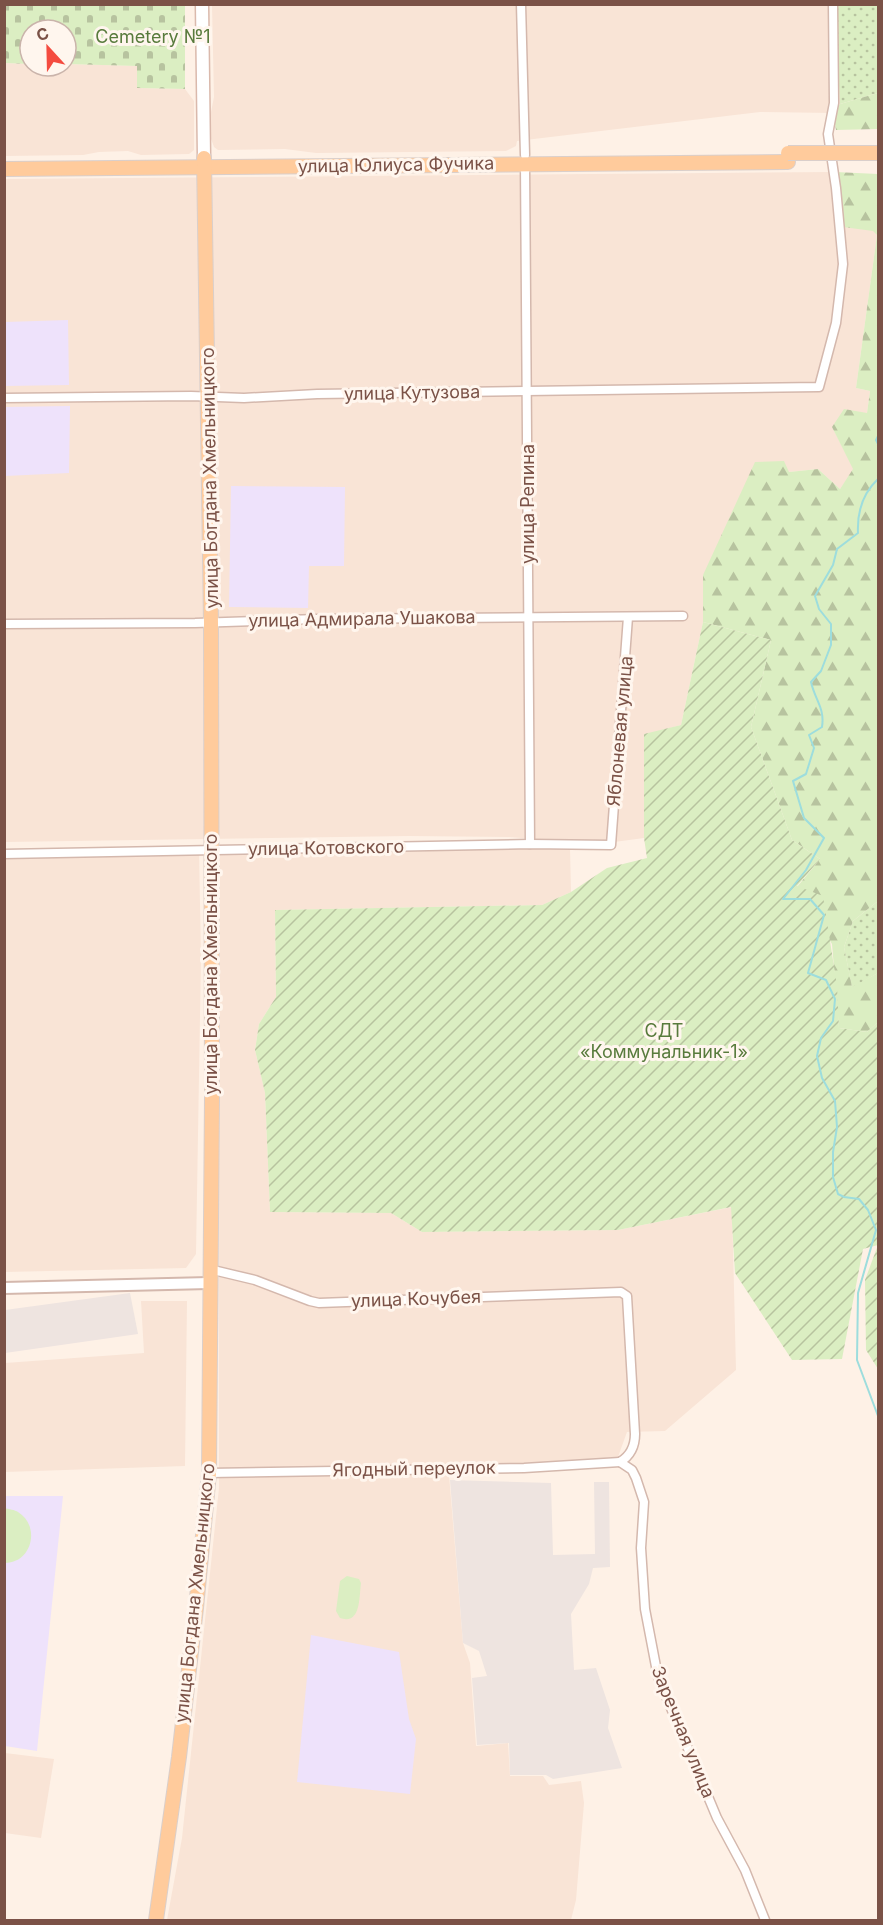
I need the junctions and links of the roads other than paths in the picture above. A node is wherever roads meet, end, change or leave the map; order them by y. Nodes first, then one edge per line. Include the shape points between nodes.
1 (202, 4) edge
2 (520, 4) edge
3 (833, 4) edge
4 (879, 153) edge
5 (788, 158) junction
6 (525, 159) junction
7 (4, 160) edge
8 (879, 162) edge
9 (205, 163) junction
10 (4, 169) edge
11 (527, 392) junction
12 (209, 396) junction
13 (4, 398) edge
14 (683, 616) dead end
15 (529, 617) junction
16 (628, 617) junction
17 (211, 623) junction
18 (4, 624) edge
19 (530, 844) junction
20 (611, 845) joint
21 (211, 850) junction
22 (4, 854) edge
23 (209, 1276) junction
24 (4, 1288) edge
25 (620, 1462) junction
26 (209, 1473) junction
27 (156, 1920) edge
28 (765, 1920) edge

1 - 9 main road, улица Богдана Хмельницкого
2 - 6 street, улица Репина
3 - 11 street, улица Кутузова via 834,103 828,134 843,264 836,323 819,387
4 - 5 main road, bridge
5 - 6 main road, улица Юлиуса Фучика
5 - 8 main road
6 - 9 main road, улица Юлиуса Фучика
6 - 11 street, улица Репина
7 - 9 main road, улица Юлиуса Фучика
9 - 10 main road, улица Юлиуса Фучика
9 - 12 main road, улица Богдана Хмельницкого
11 - 12 street, улица Кутузова
11 - 15 street, улица Репина
12 - 13 street, улица Кутузова
12 - 17 main road, улица Богдана Хмельницкого
14 - 16 street, улица Адмирала Ушакова
15 - 16 street, улица Адмирала Ушакова
15 - 17 street, улица Адмирала Ушакова
15 - 19 street, улица Репина
16 - 20 street, Яблоневая улица
17 - 18 street, улица Адмирала Ушакова
17 - 21 main road, улица Богдана Хмельницкого
19 - 20 street, улица Котовского
19 - 21 street, улица Котовского
21 - 22 street, улица Котовского
21 - 23 main road, улица Богдана Хмельницкого
23 - 24 street
23 - 25 street, улица Кочубея via 255,1280 319,1303 621,1292 627,1296 635,1442
23 - 26 main road, улица Богдана Хмельницкого
25 - 26 street, Ягодный переулок
25 - 28 street, Заречная улица via 632,1470 644,1502 641,1548 645,1609 660,1684
26 - 27 main road, улица Богдана Хмельницкого via 175,1789

